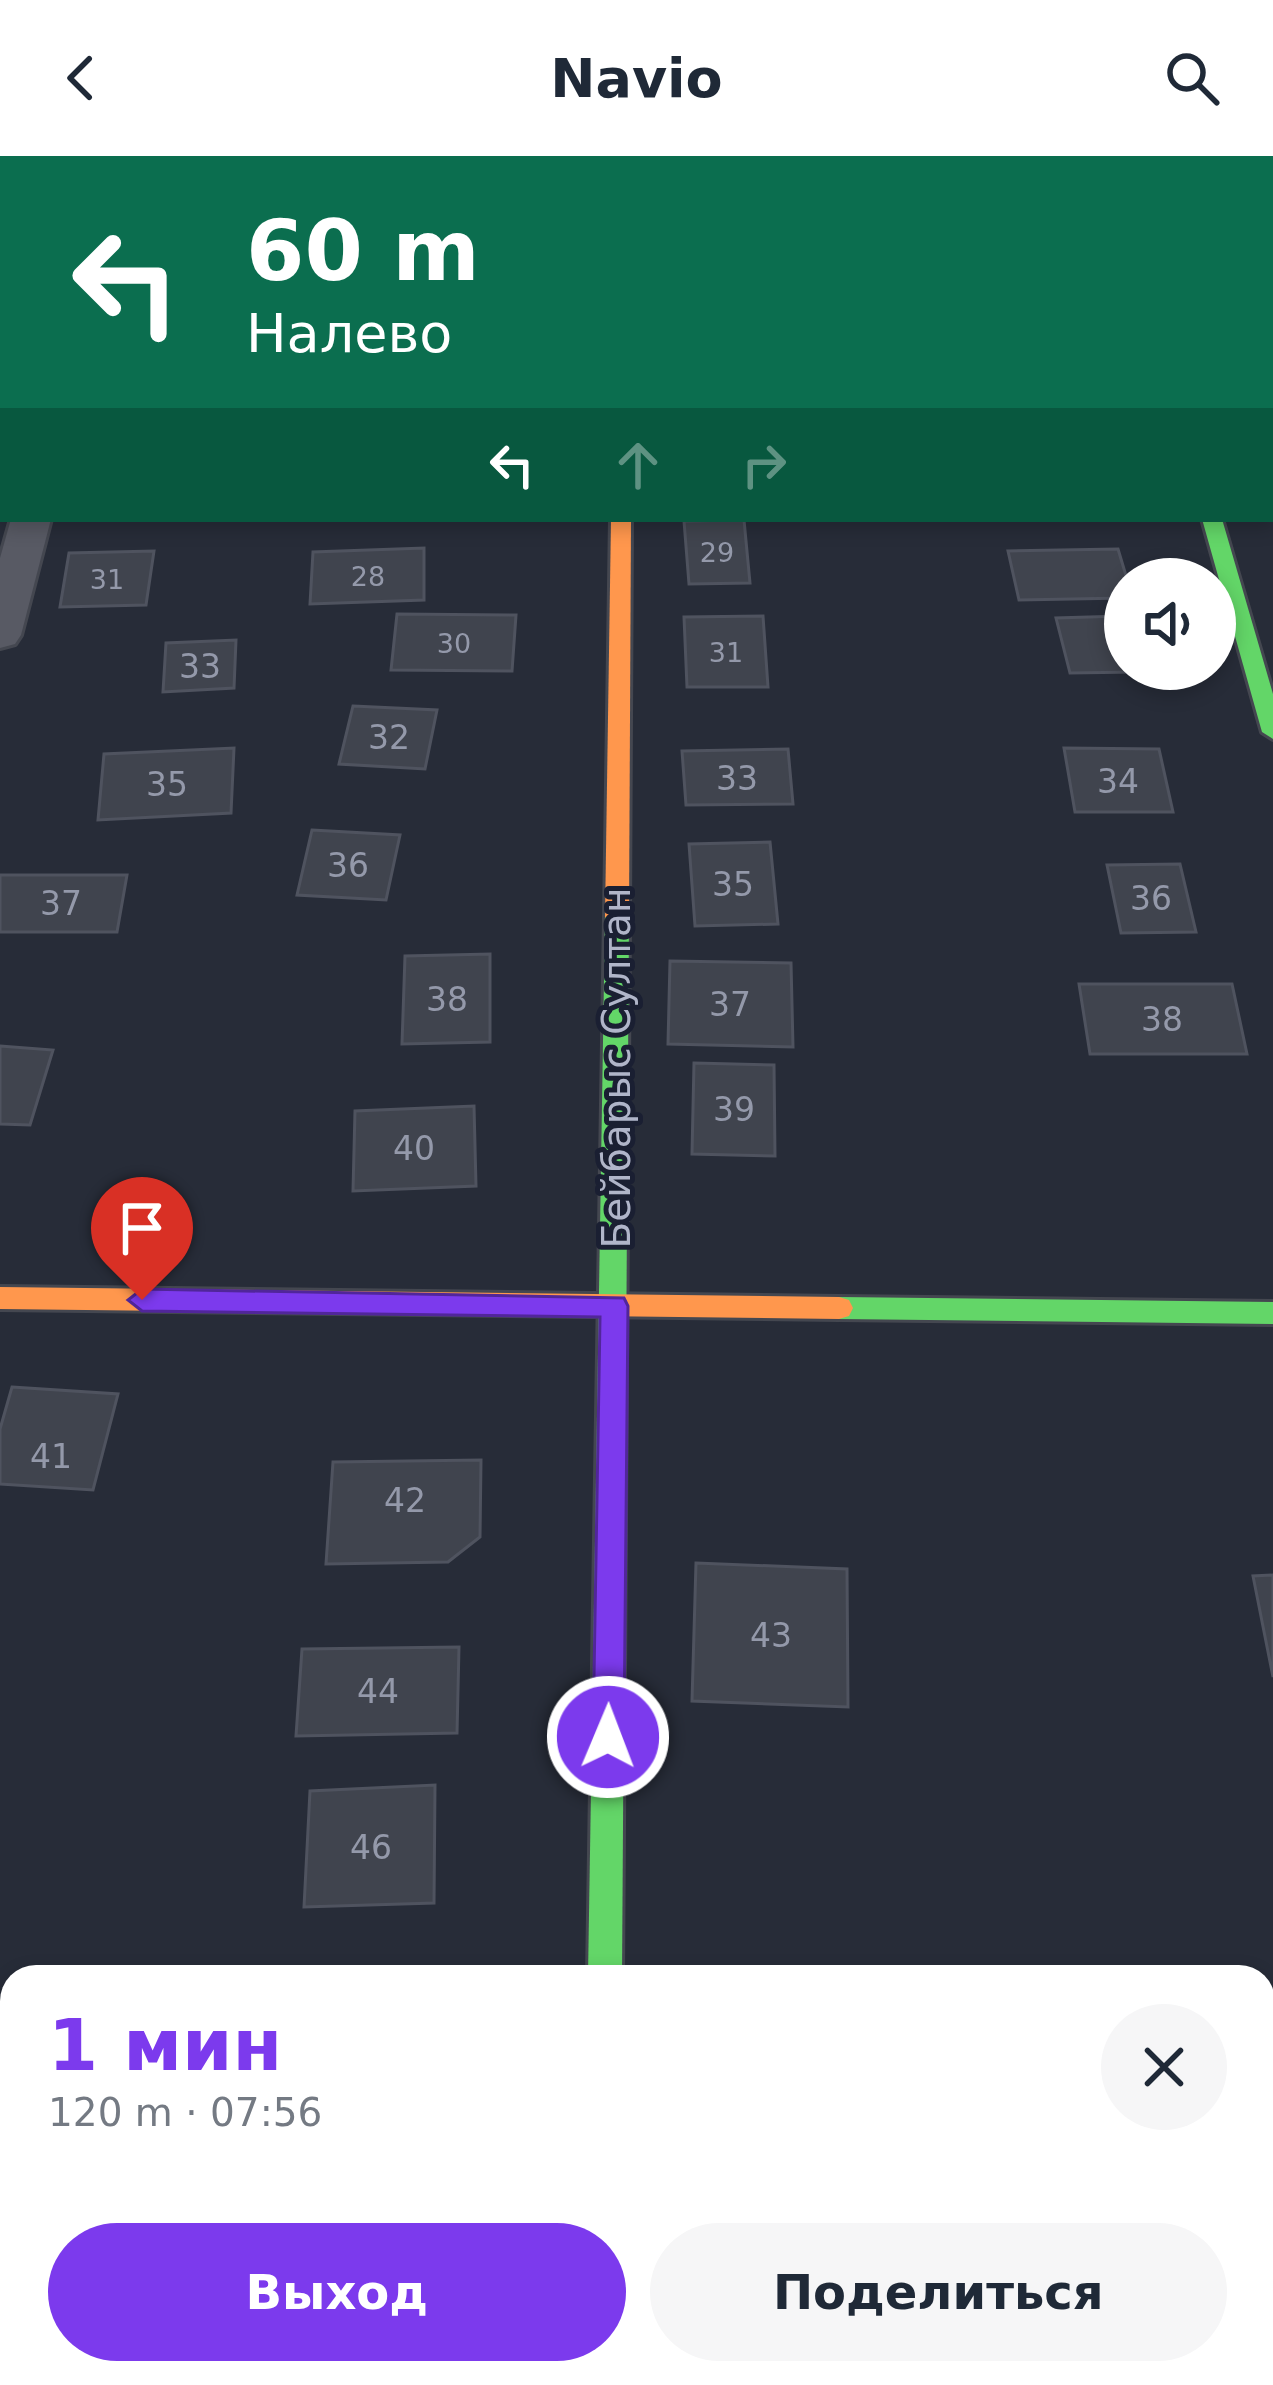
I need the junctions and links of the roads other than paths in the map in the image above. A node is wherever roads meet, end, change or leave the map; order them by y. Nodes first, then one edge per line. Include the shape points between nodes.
1 (30, 522) edge
2 (621, 522) edge
3 (1213, 522) edge
4 (0, 635) edge
5 (1273, 732) edge
6 (0, 1298) edge
7 (614, 1306) junction
8 (1273, 1312) edge
9 (605, 1965) edge

1 - 4 street
2 - 7 street, Бейбарыс Султан
3 - 5 street
6 - 7 street
7 - 8 street
7 - 9 street, Бейбарыс Султан

